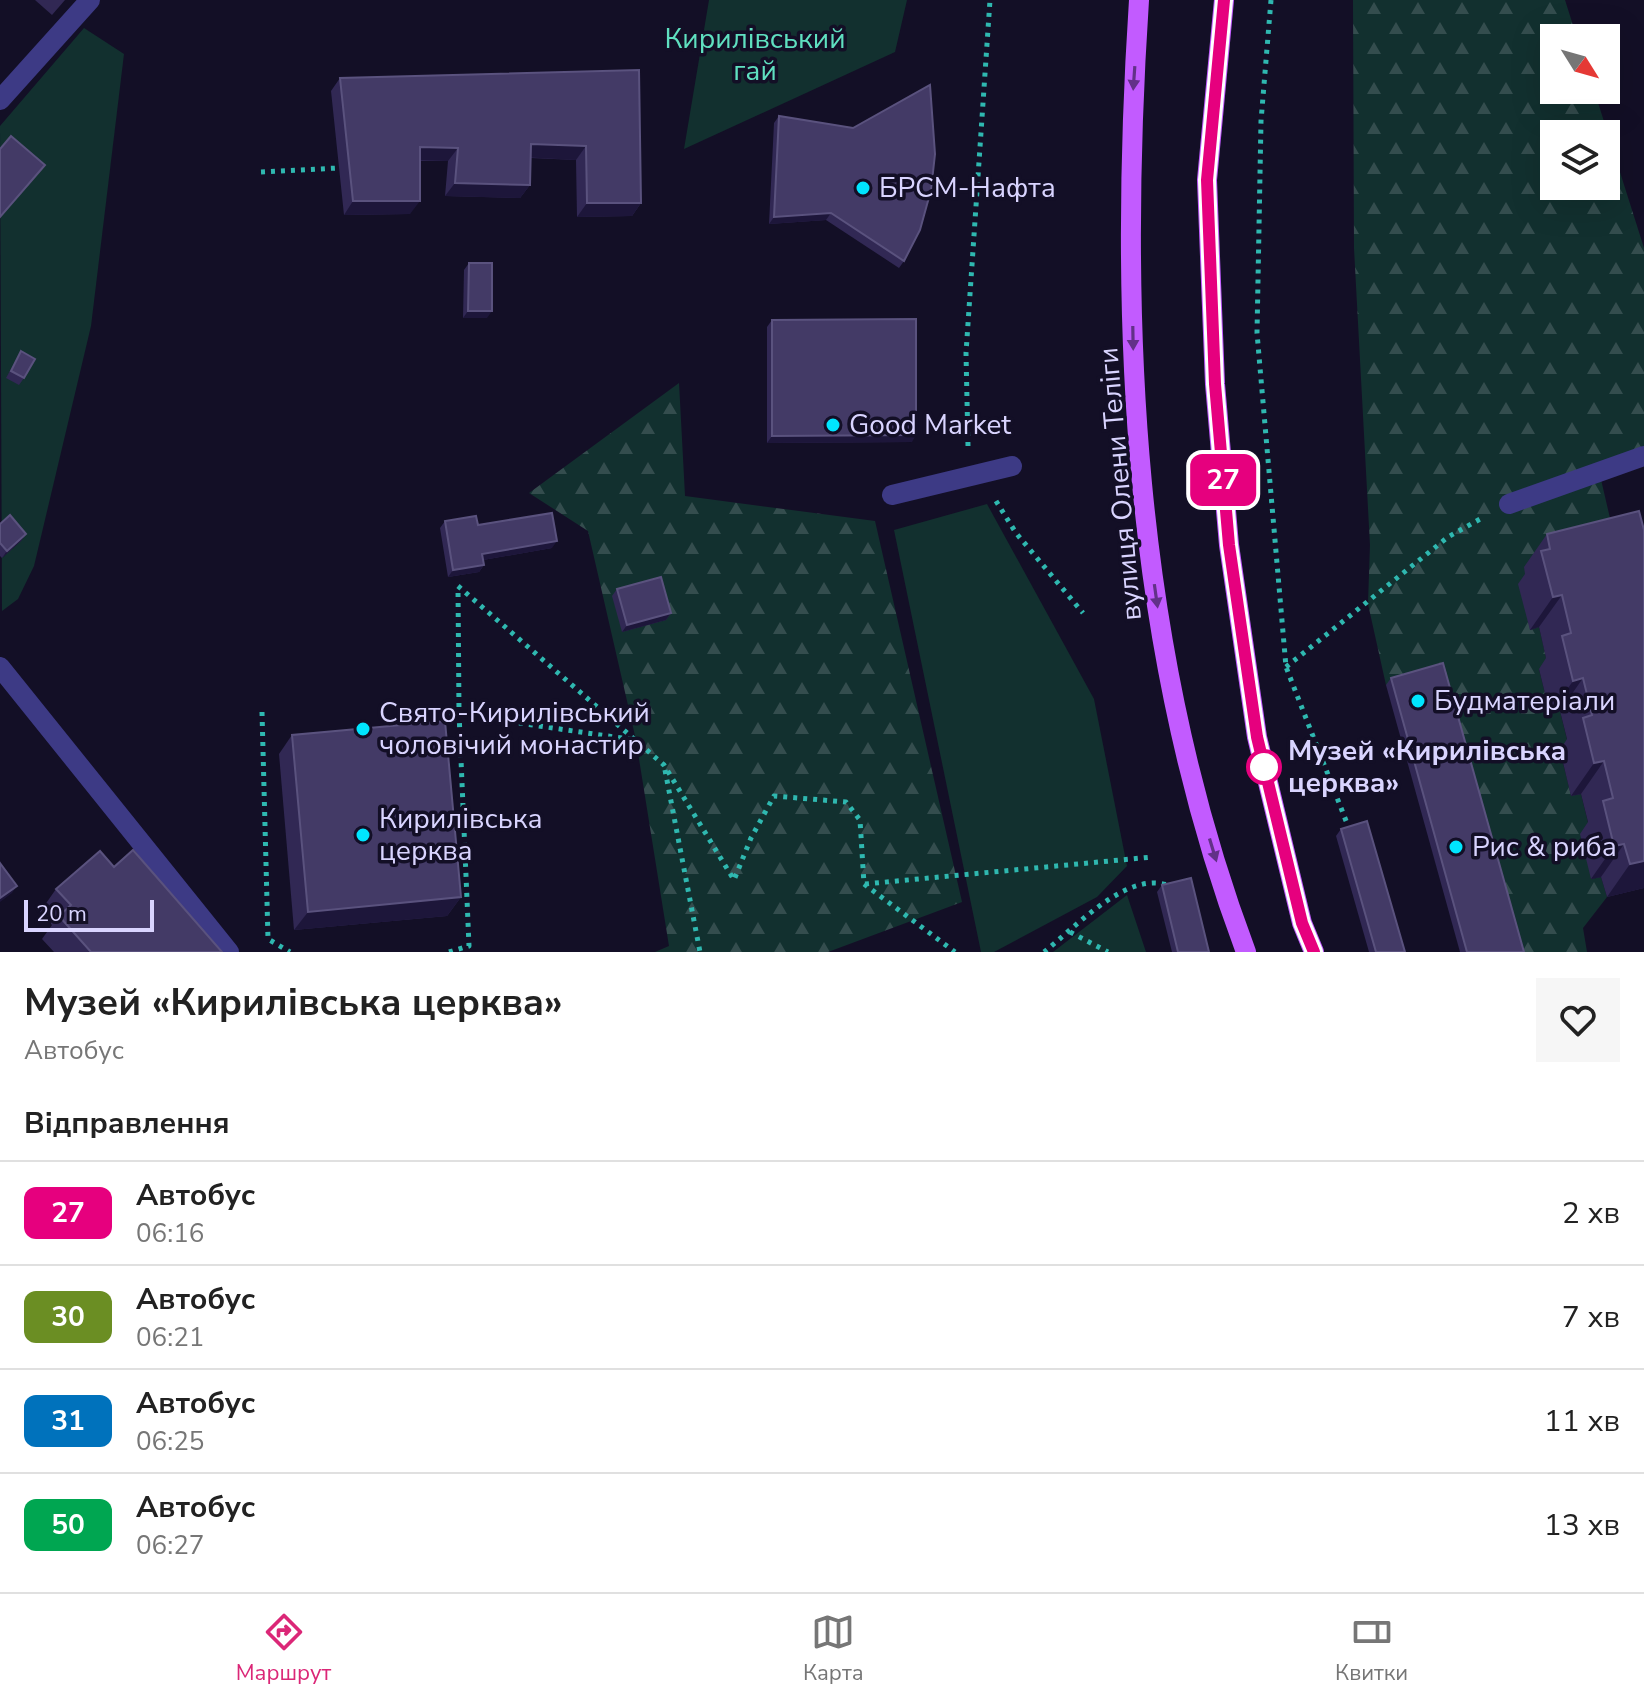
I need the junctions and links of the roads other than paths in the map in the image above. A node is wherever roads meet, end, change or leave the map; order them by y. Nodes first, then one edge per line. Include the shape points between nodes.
1 (90, 0) edge
2 (1139, 0) edge
3 (1224, 0) edge
4 (0, 100) edge
5 (1644, 456) edge
6 (1012, 466) dead end
7 (892, 495) dead end
8 (1509, 504) road end
9 (0, 667) edge
10 (229, 952) edge
11 (1246, 952) edge
12 (1314, 952) edge

1 - 4 lane
2 -> 11 main road, вулиця Олени Теліги via 1130,134 1134,381 1147,528 1168,682 1199,806
3 - 12 main road via 1207,180 1215,384 1229,545 1257,737 1302,923
5 - 8 lane
6 - 7 lane
9 - 10 lane

